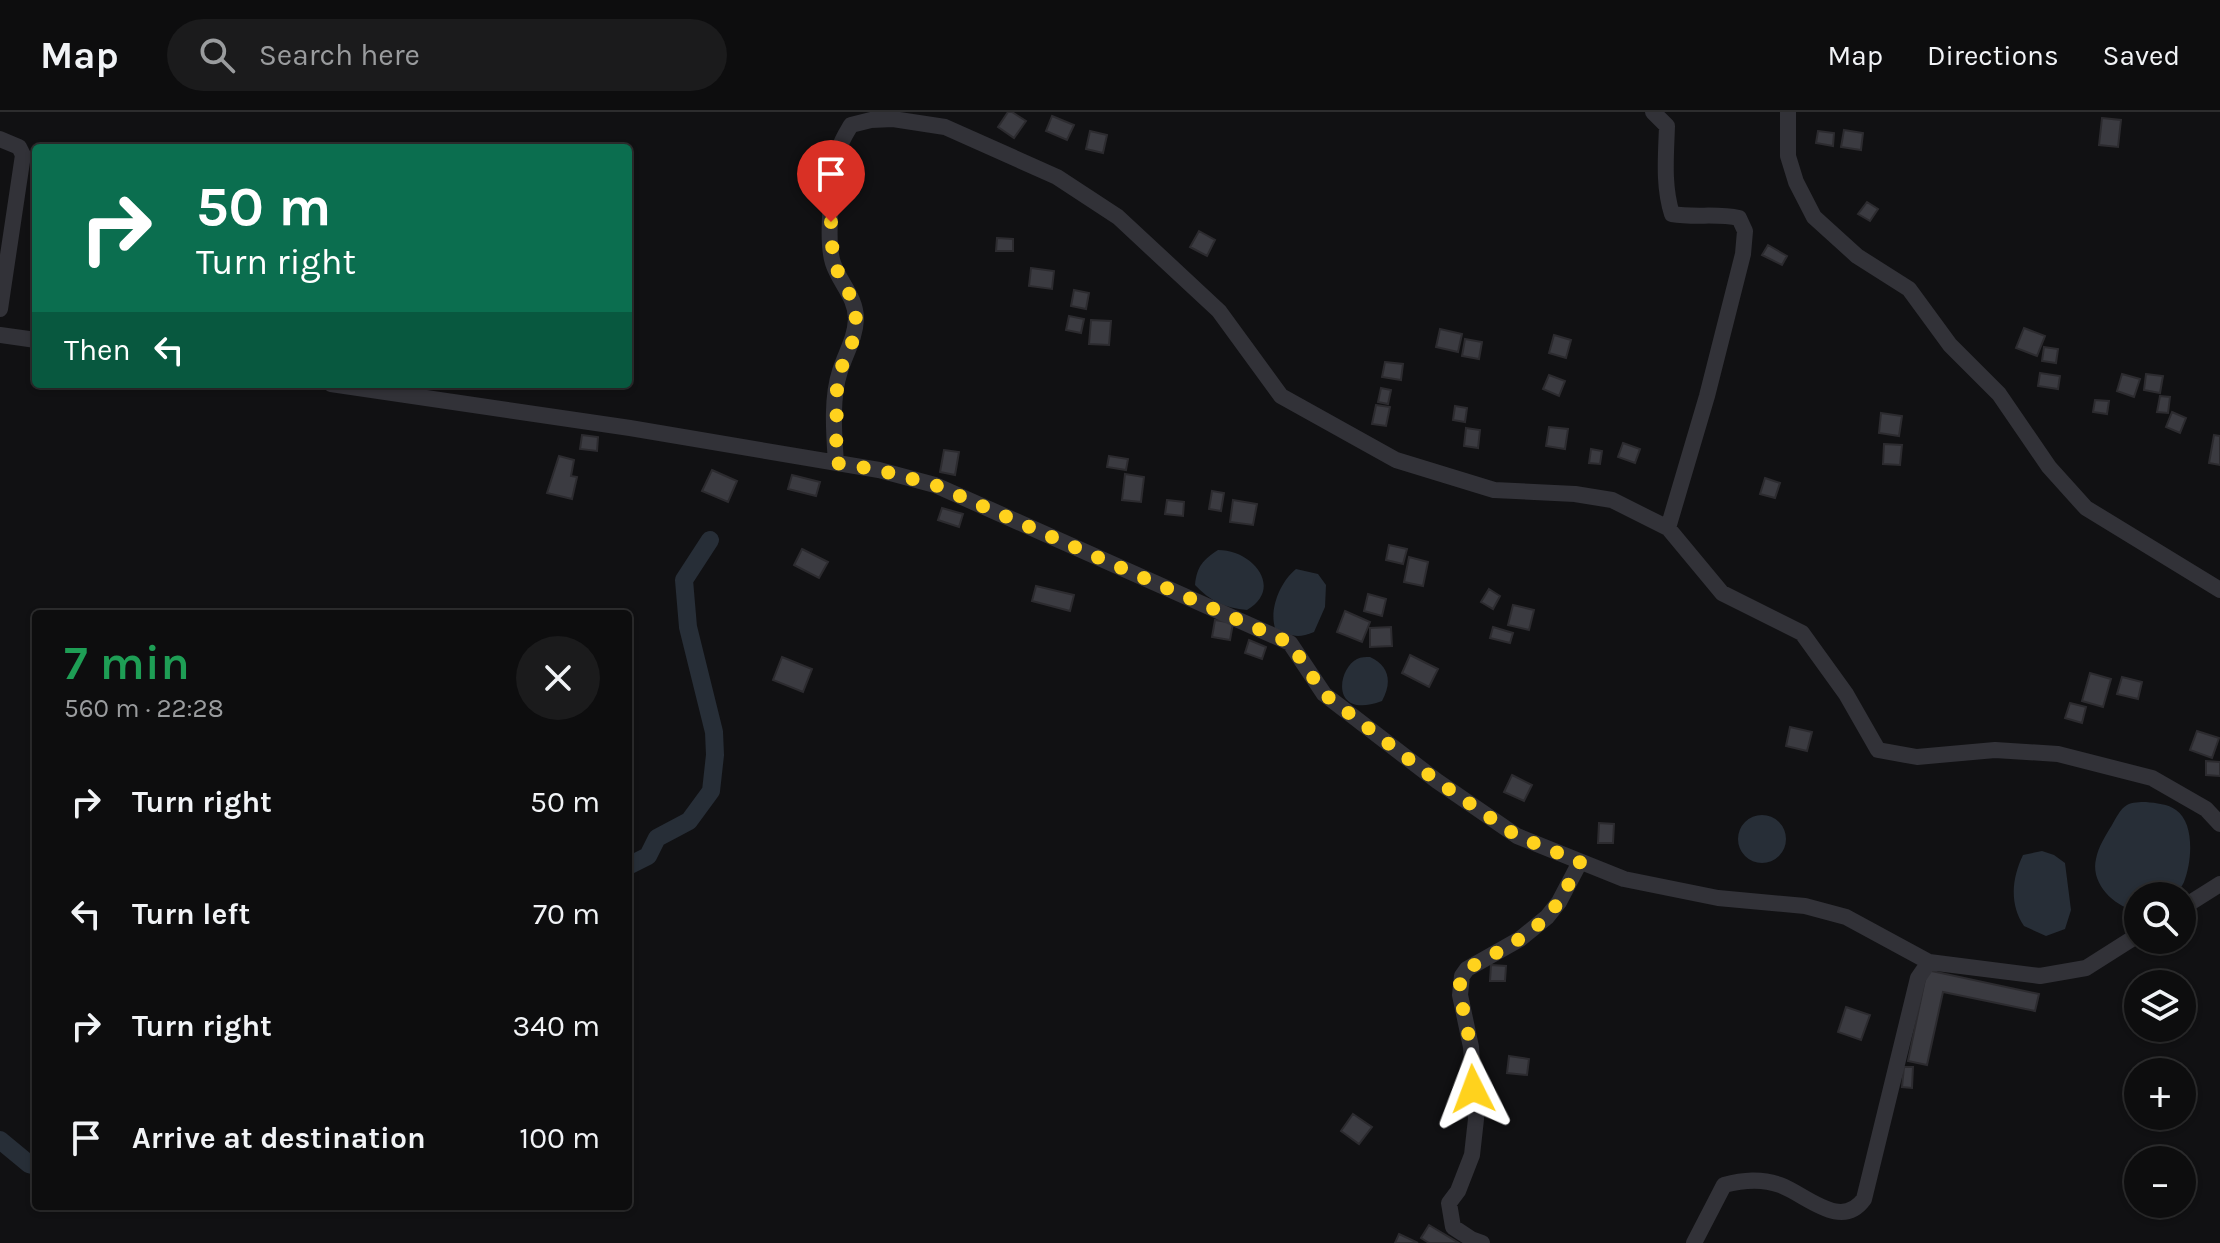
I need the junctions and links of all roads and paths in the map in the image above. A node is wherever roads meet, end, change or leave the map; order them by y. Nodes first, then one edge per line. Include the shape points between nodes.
1 (1653, 112) edge
2 (1788, 112) edge
3 (0, 139) edge
4 (0, 309) edge
5 (0, 335) edge
6 (32, 339) edge
7 (358, 388) edge
8 (836, 463) junction
9 (1668, 528) junction
10 (2220, 590) edge
11 (2220, 824) edge
12 (1580, 862) junction
13 (2220, 884) edge
14 (2196, 899) edge
15 (2124, 944) edge
16 (1929, 962) junction
17 (1482, 1243) edge
18 (1694, 1243) edge

1 - 9 street via 1667,126 1667,199 1672,214 1723,214 1739,218 1745,231 1707,396
2 - 10 street via 1788,156 1814,217 1857,256 1909,289 2086,508
3 - 4 street via 19,147 23,155
5 - 6 street
7 - 8 street
8 - 9 street via 837,388 856,315 833,262 833,177 840,143 851,125 893,119 945,127 984,143 1057,177 1118,217 1219,311 1281,396 1396,460 1494,490 1612,500
8 - 12 street via 935,485 1290,643 1324,694 1437,781 1517,836
9 - 11 street via 1722,593 1802,633 1878,750 1917,757 1995,750 2058,754 2152,778 2206,809
12 - 16 street via 1624,879 1846,917
12 - 17 street via 1547,917 1467,969 1460,984 1476,1119 1472,1155 1449,1212 1453,1227
13 - 14 street
15 - 16 street via 2086,968 2040,976
16 - 18 street via 1918,978 1872,1169 1857,1208 1847,1214 1829,1210 1779,1184 1748,1179 1724,1185

